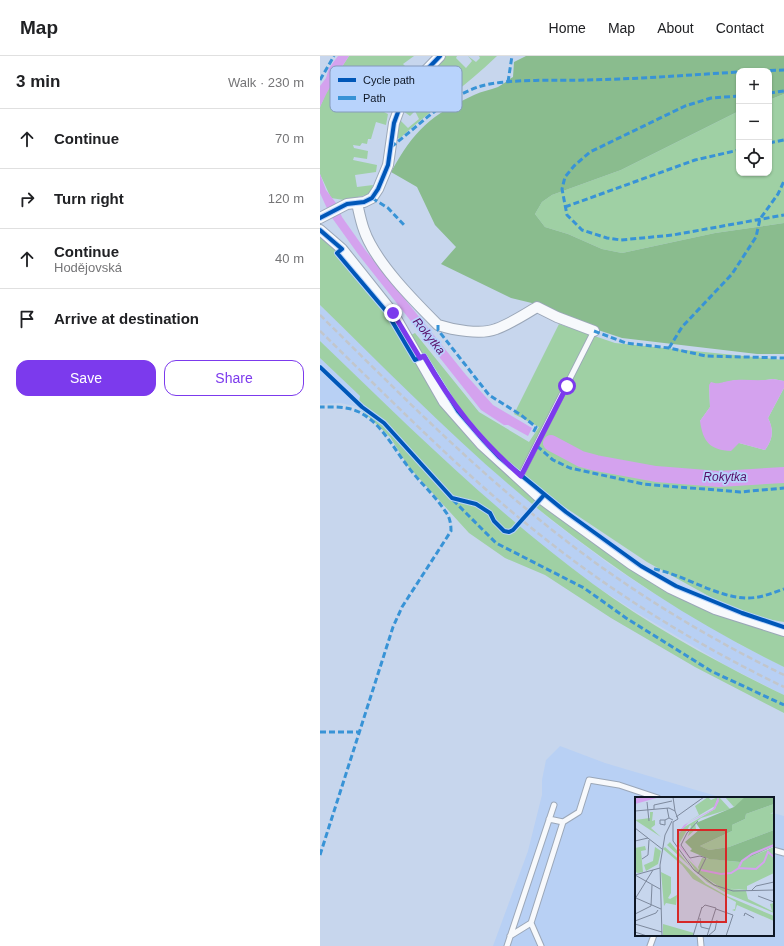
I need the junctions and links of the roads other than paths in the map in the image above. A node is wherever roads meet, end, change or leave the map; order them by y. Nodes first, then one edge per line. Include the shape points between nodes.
1 (440, 56) edge
2 (430, 66) edge
3 (398, 112) edge
4 (357, 203) junction
5 (323, 217) edge
6 (320, 230) edge
7 (594, 331) joint
8 (520, 480) junction
9 (784, 631) edge
10 (655, 797) edge
11 (554, 804) dead end
12 (549, 819) junction
13 (563, 822) junction
14 (774, 850) edge
15 (784, 854) edge
16 (530, 923) junction
17 (510, 936) junction
18 (654, 936) edge
19 (700, 936) edge
20 (507, 946) edge
21 (541, 946) edge
22 (650, 946) edge
23 (701, 946) edge

1 - 2 street
3 - 4 street via 388,165 378,189 372,198
4 - 5 street via 341,207
4 - 7 street via 363,229 374,250 384,265 438,325 467,331 494,330 537,307
6 - 8 street via 342,249 393,313 444,402 481,444
7 - 8 lane
8 - 9 street via 540,498 631,564 670,588 715,609
10 - 13 lane via 619,785 589,780 579,812
11 - 12 lane
12 - 13 lane
12 - 17 lane
13 - 16 lane
14 - 15 lane
16 - 17 lane
16 - 21 lane
17 - 20 lane
18 - 22 lane
19 - 23 lane

